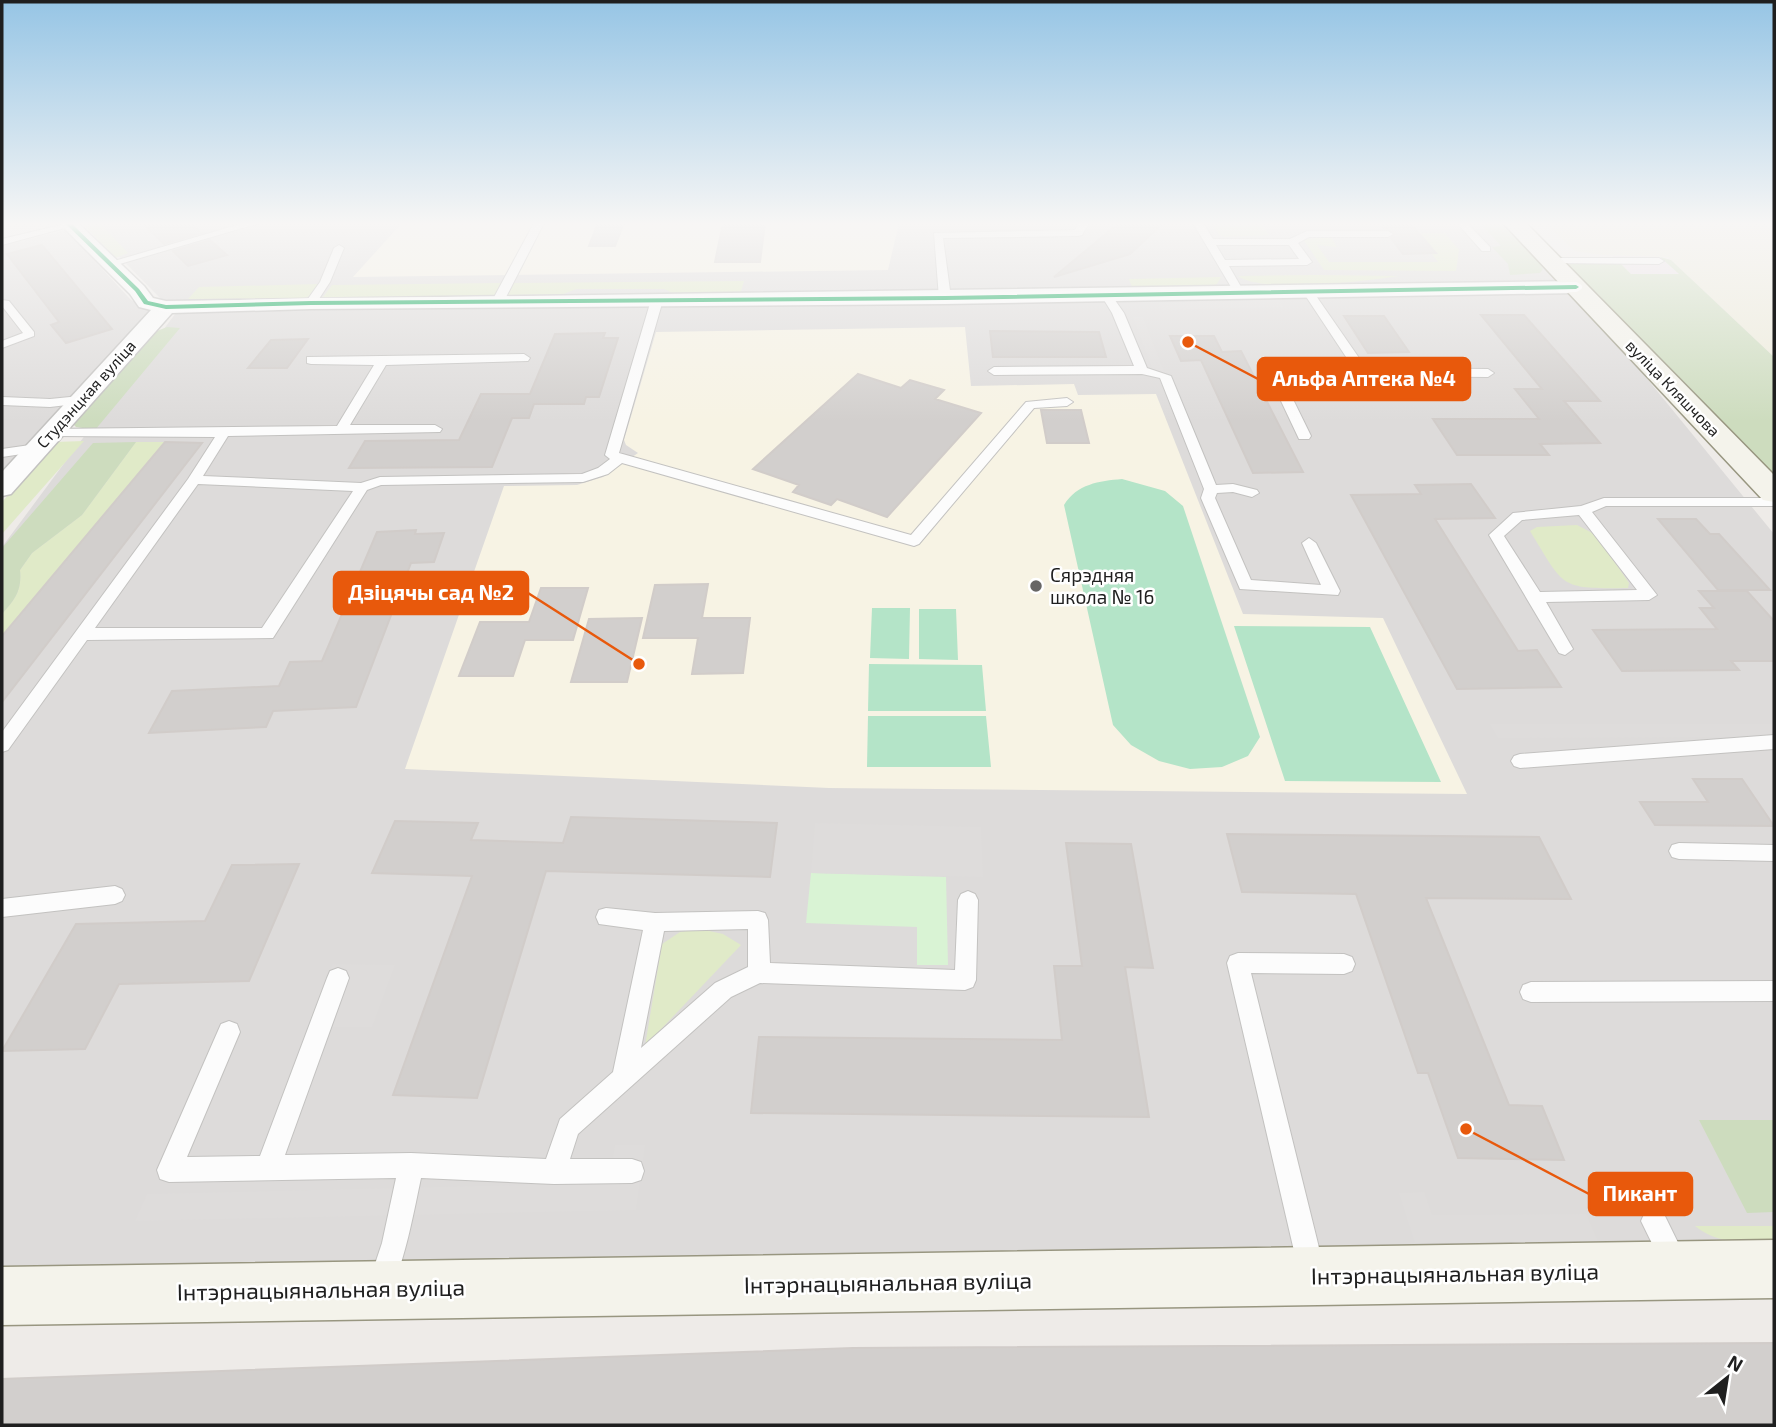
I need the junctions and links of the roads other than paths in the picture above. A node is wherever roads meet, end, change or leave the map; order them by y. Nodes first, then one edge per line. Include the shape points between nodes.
1 (137, 290) edge
2 (320, 290) edge
3 (504, 290) edge
4 (944, 290) edge
5 (1437, 290) edge
6 (1578, 290) edge
7 (1239, 292) joint
8 (1308, 292) junction
9 (1106, 295) junction
10 (945, 298) junction
11 (657, 300) junction
12 (3, 301) edge
13 (498, 301) junction
14 (311, 303) junction
15 (166, 307) junction
16 (2, 345) edge
17 (524, 358) dead end
18 (311, 360) dead end
19 (382, 362) junction
20 (994, 370) dead end
21 (1142, 370) junction
22 (1362, 372) junction
23 (1488, 373) dead end
24 (80, 400) junction
25 (2, 401) edge
26 (1068, 402) dead end
27 (343, 427) junction
28 (435, 429) dead end
29 (223, 434) junction
30 (1304, 436) dead end
31 (45, 440) junction
32 (2, 453) edge
33 (620, 458) junction
34 (194, 480) junction
35 (362, 487) junction
36 (2, 488) edge
37 (1211, 489) junction
38 (1252, 493) dead end
39 (1774, 493) edge
40 (1774, 502) edge
41 (1583, 510) junction
42 (1309, 543) dead end
43 (1535, 597) junction
44 (83, 634) junction
45 (1565, 649) dead end
46 (1774, 742) edge
47 (2, 745) edge
48 (1520, 761) dead end
49 (1679, 851) dead end
50 (1774, 853) edge
51 (115, 895) dead end
52 (968, 900) dead end
53 (2, 908) edge
54 (606, 917) dead end
55 (656, 922) junction
56 (1344, 964) dead end
57 (759, 973) junction
58 (338, 978) dead end
59 (1774, 991) edge
60 (1531, 992) dead end
61 (229, 1032) dead end
62 (623, 1079) junction
63 (411, 1165) junction
64 (268, 1168) junction
65 (632, 1171) dead end
66 (554, 1172) junction
67 (1774, 1269) edge
68 (1313, 1278) junction
69 (380, 1289) junction
70 (2, 1296) edge

1 - 15 street via 146,303
2 - 14 lane
3 - 13 lane
4 - 10 lane
5 - 8 street
6 - 39 street, вуліца Кляшчова
7 - 8 street
7 - 9 street
8 - 22 lane
9 - 10 street
9 - 21 lane
10 - 11 street
11 - 13 street
11 - 33 lane via 612,455
12 - 16 lane via 30,334
13 - 14 street
14 - 15 street
15 - 24 street, Студэнцкая вуліца
17 - 19 lane
18 - 19 lane
19 - 27 lane
20 - 21 lane
21 - 37 lane via 1165,376
22 - 23 lane
22 - 30 lane via 1368,381 1279,384
24 - 25 lane
24 - 31 street, Студэнцкая вуліца
26 - 33 lane via 1030,405 914,541
27 - 28 lane
27 - 29 lane
29 - 31 lane
29 - 34 lane
31 - 32 lane
31 - 36 street, Студэнцкая вуліца
33 - 35 lane via 583,478 380,481
34 - 35 lane
34 - 44 lane
35 - 44 lane via 267,634
37 - 38 lane
37 - 42 lane via 1208,498 1245,585 1332,591
40 - 41 lane via 1604,502
41 - 43 lane via 1518,516 1496,535
41 - 43 lane via 1649,595
43 - 45 lane
44 - 47 lane
46 - 48 lane
49 - 50 lane
51 - 53 lane
52 - 57 lane via 965,981
54 - 55 lane
55 - 57 lane via 758,920
55 - 62 lane
56 - 68 lane via 1238,963
57 - 62 lane via 723,989
58 - 64 lane
59 - 60 lane
61 - 64 lane via 169,1170
62 - 66 lane via 568,1127
63 - 64 lane
63 - 66 lane
63 - 69 lane
65 - 66 lane
67 - 68 street, Інтэрнацыянальная вуліца via 1666,1245
68 - 69 street, Інтэрнацыянальная вуліца
69 - 70 street, Інтэрнацыянальная вуліца

